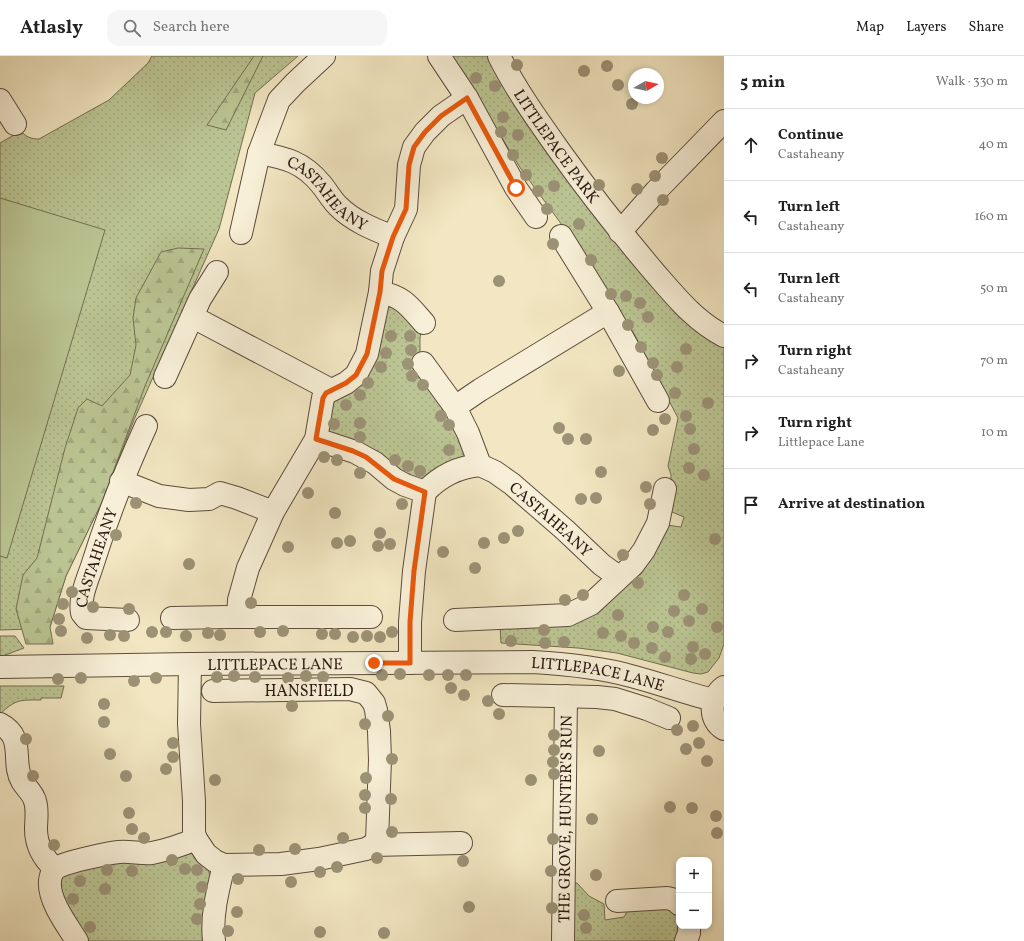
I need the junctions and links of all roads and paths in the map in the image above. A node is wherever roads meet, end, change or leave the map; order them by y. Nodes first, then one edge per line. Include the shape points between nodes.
1 (324, 56) edge
2 (439, 56) edge
3 (499, 56) edge
4 (467, 98) junction
5 (0, 100) edge
6 (724, 121) edge
7 (16, 124) dead end
8 (259, 153) junction
9 (536, 217) dead end
10 (620, 232) junction
11 (241, 233) dead end
12 (561, 236) dead end
13 (393, 237) junction
14 (217, 272) dead end
15 (380, 292) junction
16 (608, 312) junction
17 (193, 317) junction
18 (424, 323) dead end
19 (724, 336) edge
20 (423, 363) dead end
21 (165, 377) dead end
22 (331, 390) junction
23 (658, 401) dead end
24 (455, 407) junction
25 (146, 426) dead end
26 (316, 439) junction
27 (480, 465) junction
28 (121, 481) junction
29 (665, 489) dead end
30 (425, 492) junction
31 (273, 512) junction
32 (619, 577) junction
33 (238, 617) junction
34 (371, 617) dead end
35 (172, 618) dead end
36 (128, 620) dead end
37 (455, 620) dead end
38 (410, 663) junction
39 (190, 664) junction
40 (0, 667) edge
41 (213, 691) dead end
42 (719, 693) edge
43 (503, 695) dead end
44 (566, 696) junction
45 (669, 718) dead end
46 (0, 724) edge
47 (724, 729) edge
48 (196, 839) junction
49 (461, 843) dead end
50 (373, 845) junction
51 (224, 865) junction
52 (54, 869) junction
53 (617, 901) dead end
54 (676, 901) edge
55 (689, 929) edge
56 (77, 941) edge
57 (214, 941) edge
58 (563, 941) edge
59 (686, 941) edge

1 - 8 street, CASTAHEANY via 280,100
2 - 4 street
3 - 10 street, LITTLEPACE PARK via 537,119
4 - 9 street via 516,188
4 - 13 street via 441,116 414,147 409,165 406,209
5 - 7 street
6 - 10 street
8 - 11 street, CASTAHEANY
8 - 13 street, CASTAHEANY via 284,157 301,165 320,182 337,205 354,219
10 - 19 street, LITTLEPACE PARK via 680,303
12 - 16 street
13 - 15 street via 382,271
14 - 17 street via 200,299
15 - 18 street via 405,301
15 - 22 street via 370,341 362,365 356,375
16 - 23 street
16 - 24 street
17 - 21 street
17 - 22 street
20 - 24 street
22 - 26 street via 323,398
24 - 27 street
25 - 28 street, CASTAHEANY
26 - 30 street via 366,457 394,479
26 - 31 street
27 - 30 street via 451,472
27 - 32 street, CASTAHEANY via 512,484 602,565
28 - 31 street via 159,496 189,500 209,499 220,493
28 - 36 street, CASTAHEANY via 85,589 81,610 86,618
29 - 32 street via 658,523 652,537 633,565
30 - 38 street via 414,571
31 - 33 street via 248,568 239,600
32 - 37 street via 591,604 568,615
33 - 34 street
33 - 35 street
38 - 39 street, LITTLEPACE LANE
38 - 42 street, LITTLEPACE LANE via 525,662 581,666 629,675 690,694
39 - 40 street, LITTLEPACE LANE
39 - 48 street via 189,724
41 - 50 street, HANSFIELD via 250,700 350,689 366,692 374,703 377,714 380,760 378,836
42 - 47 street via 712,707 713,715
43 - 44 street, THE GROVE, HUNTER'S RUN
44 - 45 street, THE GROVE, HUNTER'S RUN via 614,699
44 - 58 street, THE GROVE, HUNTER'S RUN
46 - 52 street via 14,736 21,781 35,800 36,831 40,848 44,860
48 - 51 street via 206,854
48 - 52 street via 162,851 116,852 62,864
49 - 50 street
50 - 51 street via 359,851 304,861
51 - 57 street via 214,920
52 - 56 street via 50,879 54,902
53 - 54 street via 667,898
55 - 59 street

